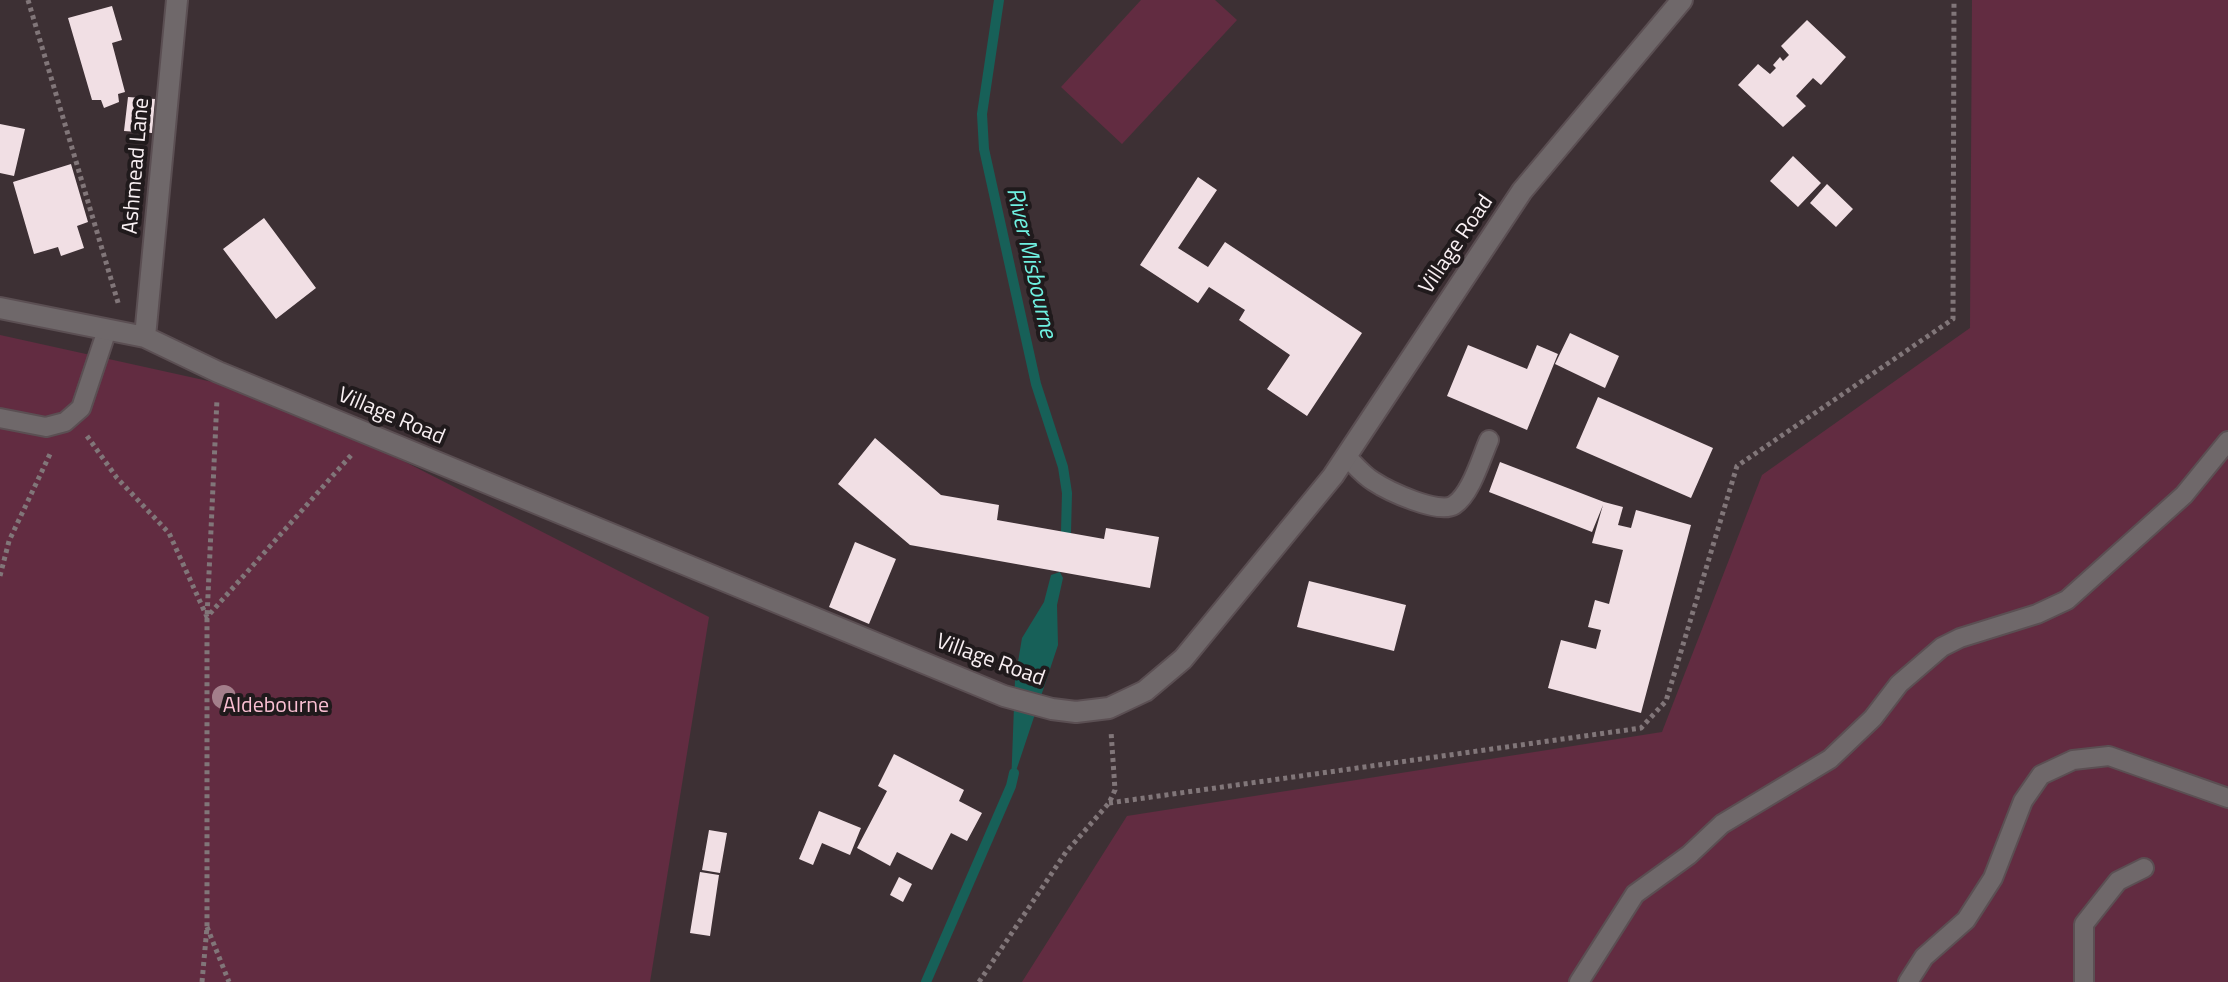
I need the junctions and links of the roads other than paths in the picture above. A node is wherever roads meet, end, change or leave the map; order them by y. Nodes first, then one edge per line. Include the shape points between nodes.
1 (177, 0) edge
2 (1682, 0) edge
3 (0, 308) edge
4 (126, 334) junction
5 (0, 418) edge
6 (1489, 440) dead end
7 (2228, 441) edge
8 (1346, 456) junction
9 (2228, 798) edge
10 (2144, 868) dead end
11 (1579, 982) edge
12 (1908, 982) edge
13 (2084, 982) edge

1 - 4 street, Ashmead Lane
2 - 8 street, Village Road via 1522,191
3 - 4 street, Village Road
4 - 5 lane via 69,419 46,427
4 - 8 street, Village Road via 1004,696 1076,712 1109,708 1145,691 1183,659
6 - 8 lane via 1466,493 1444,509 1372,481
7 - 11 lane via 2184,495 2067,600 1942,647 1899,684 1830,759 1722,824 1635,894
9 - 12 lane via 2109,756 2073,760 2041,775 2023,801 1993,878 1973,910 1924,957
10 - 13 lane via 2118,881 2084,924

